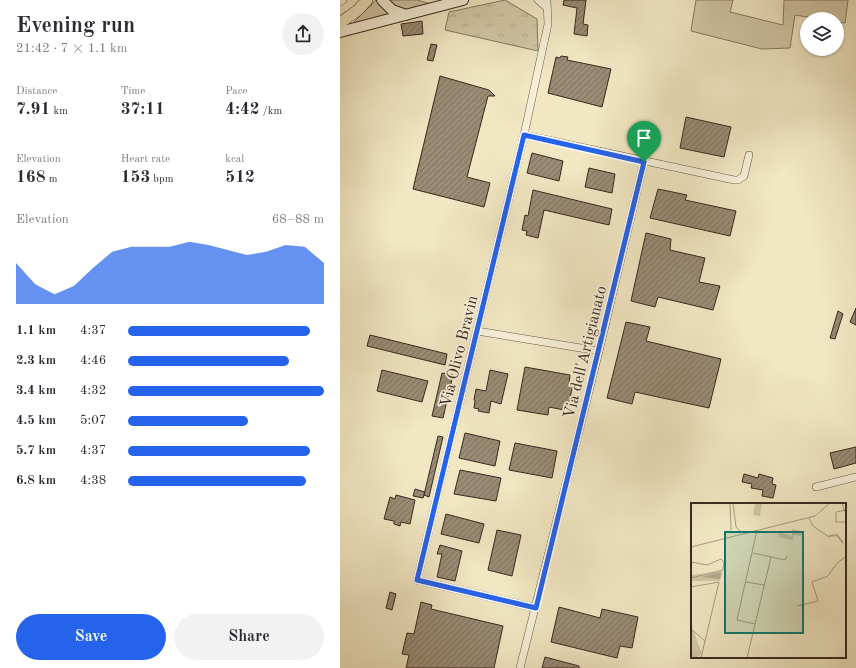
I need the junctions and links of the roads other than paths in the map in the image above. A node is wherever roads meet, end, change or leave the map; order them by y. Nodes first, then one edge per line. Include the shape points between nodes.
1 (342, 0) edge
2 (367, 0) edge
3 (382, 0) edge
4 (440, 0) edge
5 (538, 0) edge
6 (456, 1) edge
7 (340, 2) edge
8 (546, 3) edge
9 (406, 15) junction
10 (340, 23) edge
11 (340, 32) edge
12 (524, 135) junction
13 (749, 155) dead end
14 (644, 162) junction
15 (477, 331) junction
16 (599, 351) junction
17 (856, 478) edge
18 (816, 487) dead end
19 (536, 608) junction
20 (520, 668) edge

1 - 7 street
2 - 10 main road
3 - 9 main road via 392,10
4 - 6 main road
5 - 8 street
6 - 9 main road
8 - 12 street, Via Olivo Bravin via 548,24
9 - 11 main road
12 - 14 street
12 - 15 street, Via Olivo Bravin
13 - 14 street via 744,176 738,180
14 - 16 street, Via dell'Artigianato
15 - 16 street
15 - 19 street, Via Olivo Bravin via 417,580
16 - 19 street, Via dell'Artigianato
17 - 18 street
19 - 20 street, Via dell'Artigianato

